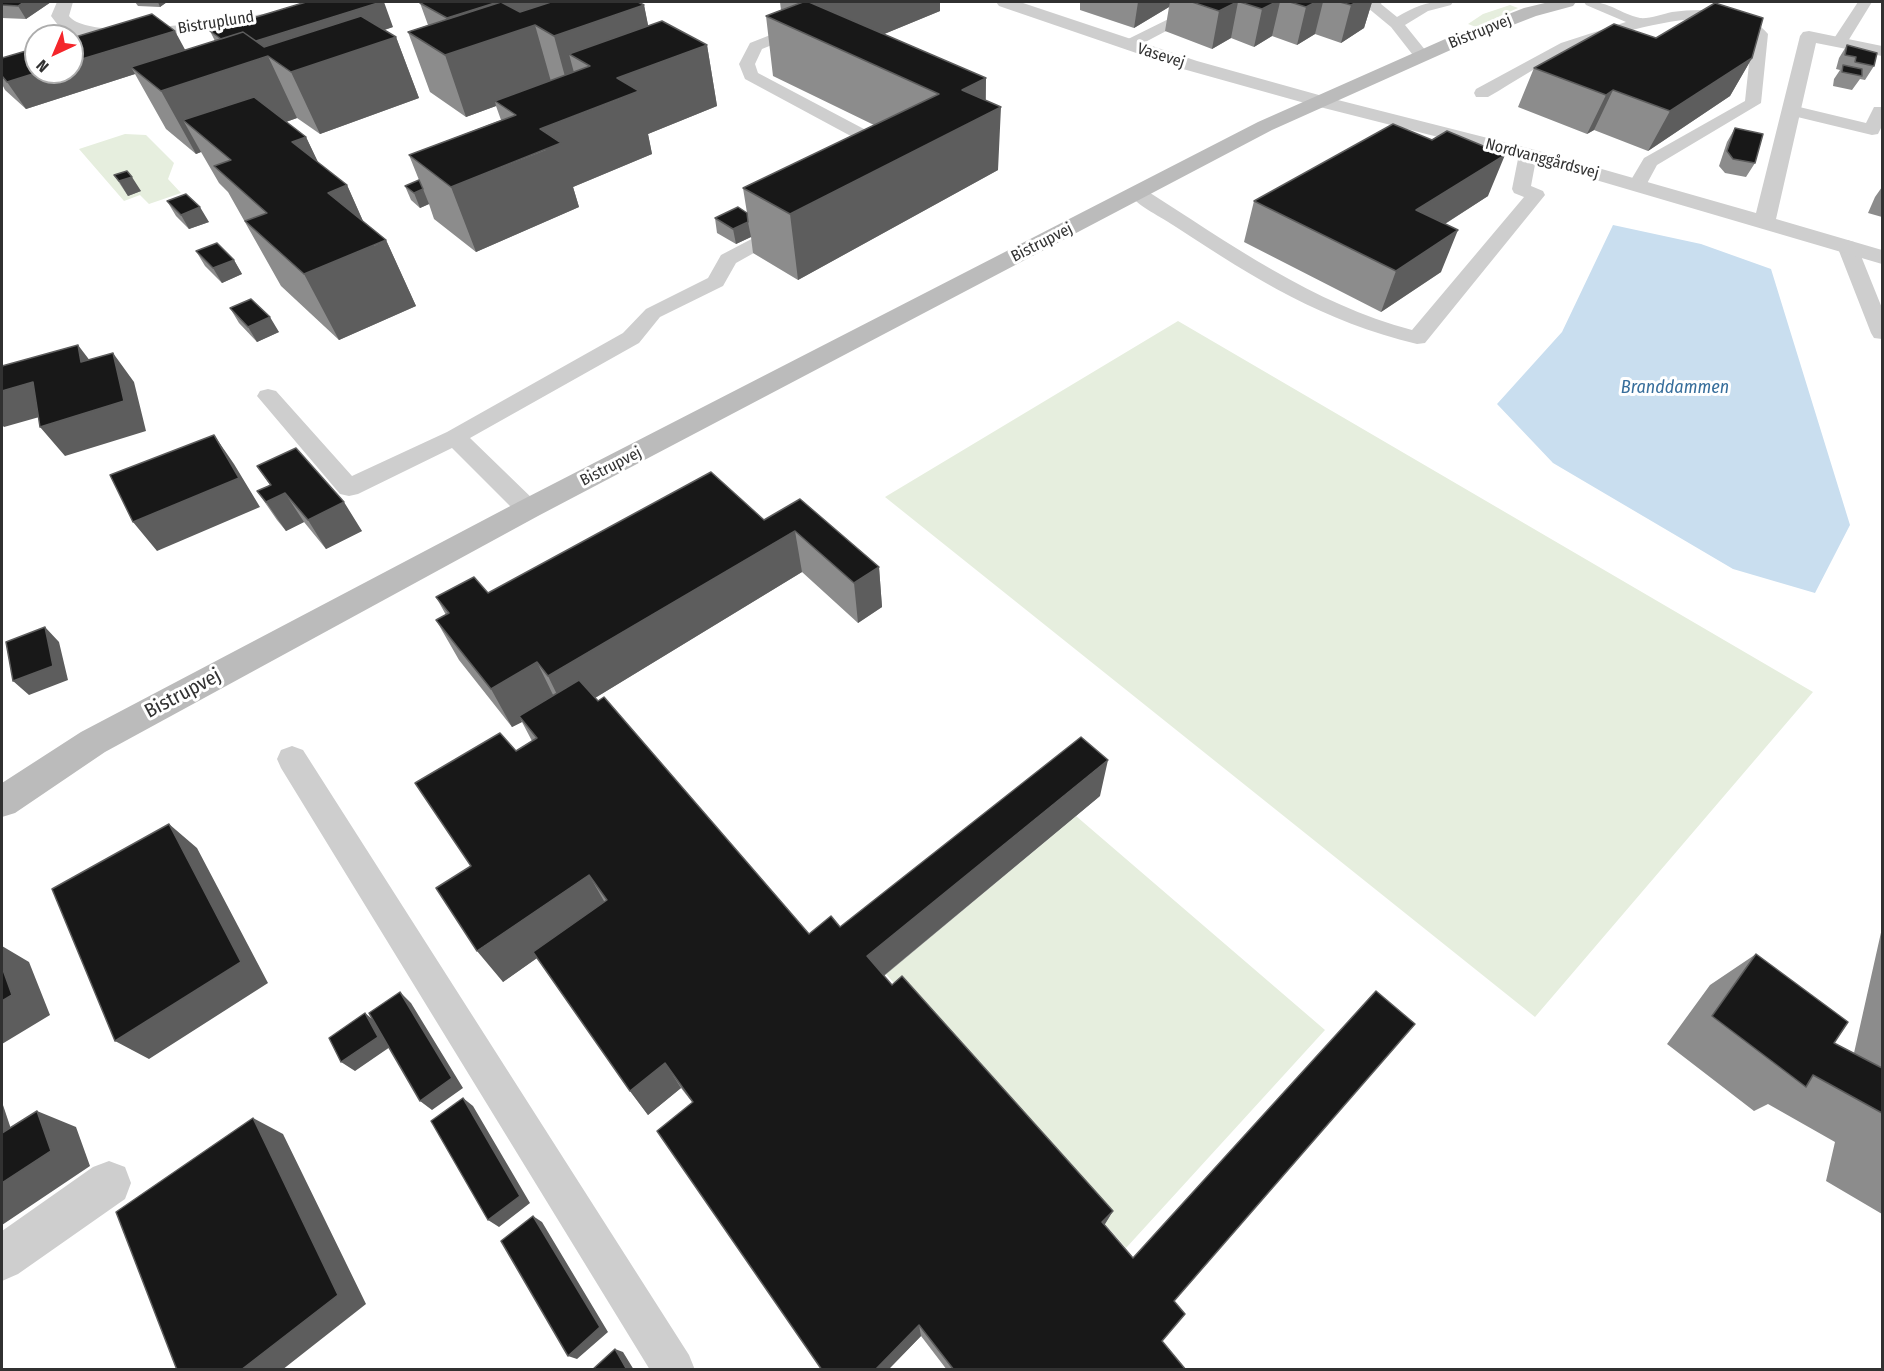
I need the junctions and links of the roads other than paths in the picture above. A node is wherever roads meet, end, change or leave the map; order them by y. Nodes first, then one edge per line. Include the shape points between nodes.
1 (65, 2) edge
2 (357, 2) edge
3 (866, 2) edge
4 (1005, 2) edge
5 (1214, 2) edge
6 (1376, 2) edge
7 (1446, 2) edge
8 (1567, 2) edge
9 (1591, 2) edge
10 (1865, 2) edge
11 (1640, 23) junction
12 (1396, 24) junction
13 (1839, 43) junction
14 (1128, 45) junction
15 (1882, 51) edge
16 (1422, 56) junction
17 (1482, 93) dead end
18 (1319, 101) junction
19 (1791, 110) junction
20 (1880, 111) dead end
21 (1528, 154) junction
22 (888, 171) edge
23 (1637, 185) junction
24 (1137, 193) junction
25 (798, 220) edge
26 (1765, 221) junction
27 (1847, 246) junction
28 (1882, 257) edge
29 (1882, 333) edge
30 (268, 396) dead end
31 (455, 437) junction
32 (528, 509) junction
33 (292, 759) dead end
34 (2, 802) edge
35 (109, 1183) dead end
36 (2, 1258) edge
37 (674, 1370) edge

1 - 2 street, Bistruplund via 60,16 67,26 116,35
3 - 22 lane via 756,46 747,63 752,76 908,160
4 - 14 street, Vasevej
5 - 14 lane
6 - 12 lane via 1373,5
7 - 12 lane via 1423,8
8 - 16 main road, Bistrupvej via 1530,12
9 - 11 lane
10 - 13 lane
11 - 17 lane via 1567,46
11 - 23 lane via 1700,13 1726,16 1760,34 1752,103 1650,162
12 - 16 lane
13 - 15 street
13 - 19 street via 1809,36
14 - 18 street, Vasevej
16 - 18 main road, Bistrupvej
18 - 21 street, Nordvanggårdsvej
18 - 24 main road, Bistrupvej
19 - 20 lane via 1872,130
19 - 26 street
21 - 23 street, Nordvanggårdsvej
21 - 24 lane via 1521,189 1536,195 1417,338 1343,316 1293,291
23 - 26 street, Nordvanggårdsvej
24 - 32 main road, Bistrupvej
25 - 31 lane via 728,259 716,282 653,313 631,338
26 - 27 street, Nordvanggårdsvej
27 - 28 street, Nordvanggårdsvej
27 - 29 lane
30 - 31 lane via 349,488
31 - 32 lane
32 - 34 main road, Bistrupvej via 93,742
33 - 37 lane
35 - 36 street

